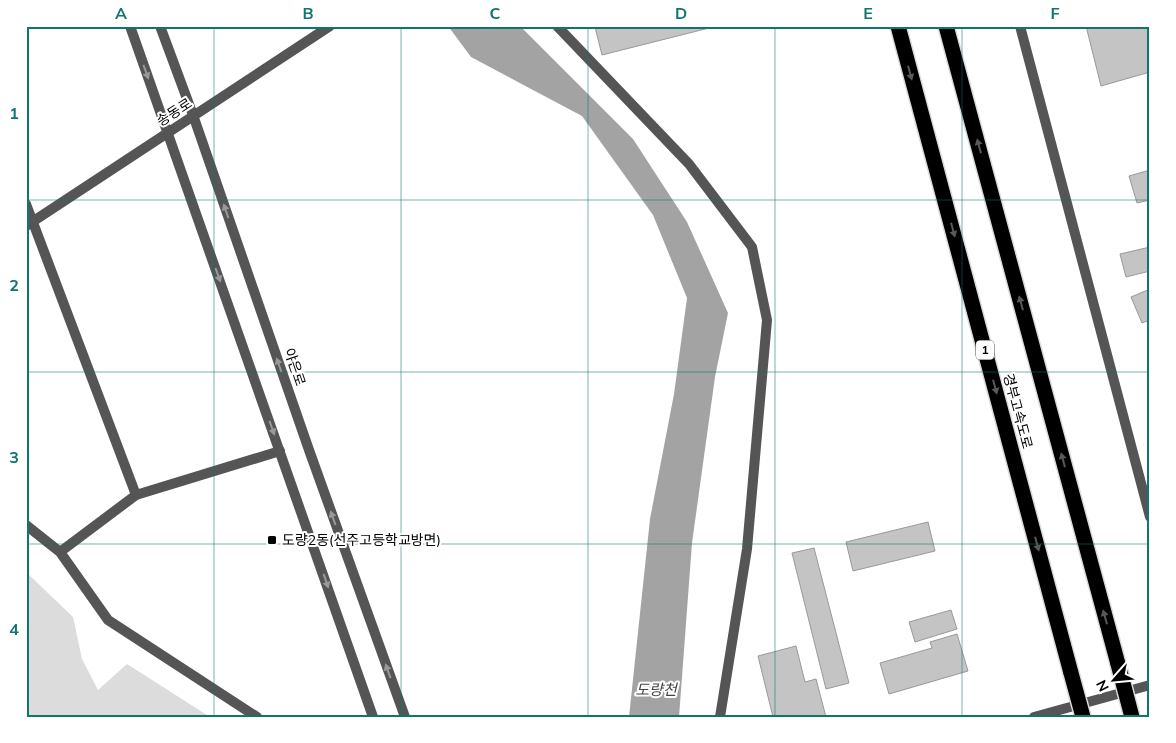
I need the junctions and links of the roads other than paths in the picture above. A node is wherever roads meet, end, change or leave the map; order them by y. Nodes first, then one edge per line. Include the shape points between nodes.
1 (130, 26) edge
2 (160, 26) edge
3 (330, 26) edge
4 (557, 26) edge
5 (898, 26) edge
6 (946, 26) edge
7 (1020, 26) edge
8 (193, 115) junction
9 (167, 132) junction
10 (26, 204) edge
11 (30, 223) edge
12 (280, 451) junction
13 (136, 494) junction
14 (1150, 517) edge
15 (26, 525) edge
16 (60, 552) junction
17 (1150, 685) edge
18 (257, 717) edge
19 (373, 717) edge
20 (405, 717) edge
21 (720, 717) edge
22 (1034, 717) edge
23 (1083, 717) edge
24 (1132, 717) edge

1 -> 9 street
2 - 8 street, 야은로
3 - 8 street, 송동로
4 - 21 street via 689,164 752,247 767,320 747,549
5 -> 23 highway, 경부고속도로 / 1, bridge
24 -> 6 highway, bridge
7 - 14 street
8 - 9 street, 송동로
20 -> 8 street, 야은로
9 - 11 street, 송동로
9 -> 12 street
10 - 11 street
11 - 13 street
12 - 13 street
12 -> 19 street
13 - 16 street
15 - 16 street
16 - 18 street via 108,620
17 - 22 street

